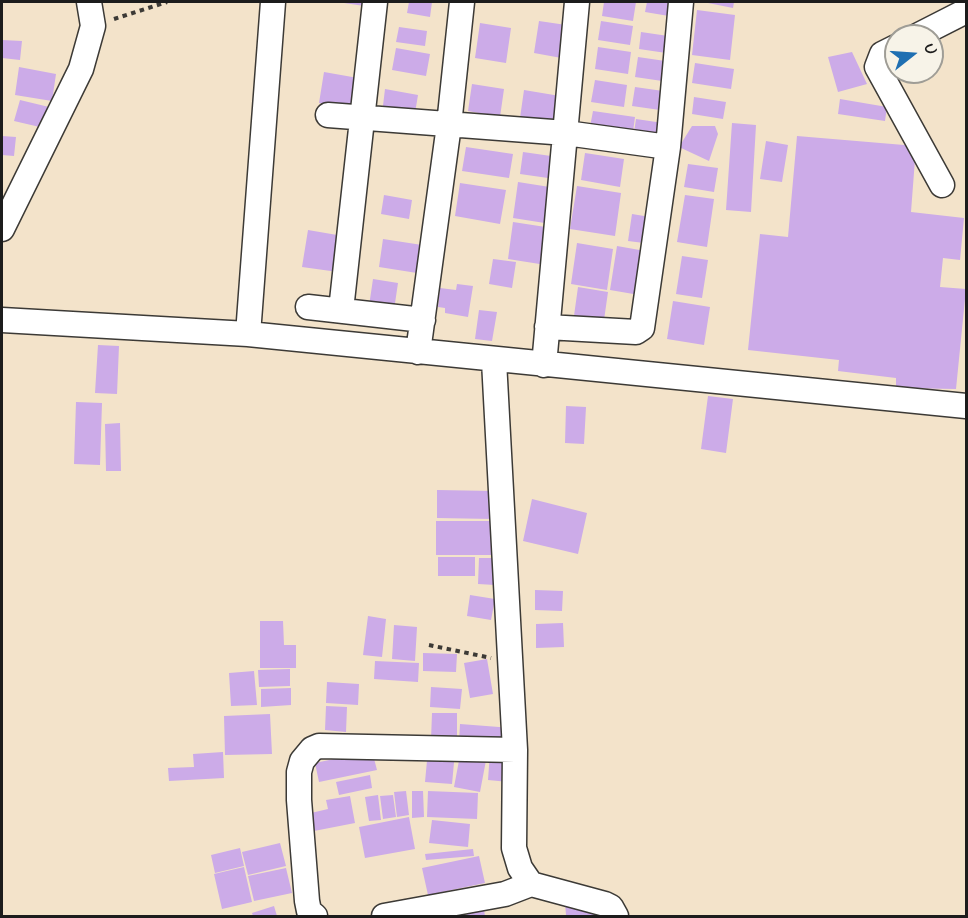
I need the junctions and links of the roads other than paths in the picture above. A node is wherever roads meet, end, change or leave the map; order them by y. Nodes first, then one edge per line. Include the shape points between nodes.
1 (89, 2) edge
2 (273, 2) edge
3 (375, 2) edge
4 (462, 2) edge
5 (577, 2) edge
6 (681, 2) edge
7 (966, 11) edge
8 (941, 24) edge
9 (884, 54) edge
10 (884, 80) edge
11 (886, 84) edge
12 (328, 115) dead end
13 (364, 118) junction
14 (449, 125) junction
15 (566, 133) junction
16 (668, 147) junction
17 (942, 186) dead end
18 (2, 229) edge
19 (308, 307) dead end
20 (341, 310) junction
21 (2, 320) edge
22 (423, 320) junction
23 (547, 327) junction
24 (248, 334) junction
25 (418, 352) junction
26 (494, 360) junction
27 (544, 365) junction
28 (966, 406) edge
29 (515, 750) junction
30 (531, 884) junction
31 (315, 916) edge
32 (384, 916) edge
33 (616, 916) edge

1 - 18 street via 93,26 81,69
2 - 24 street
3 - 13 street
4 - 14 street
5 - 15 street
6 - 16 street
7 - 8 street
9 - 10 street via 877,67
11 - 17 street
12 - 13 street
13 - 14 street
13 - 20 street
14 - 15 street
14 - 22 street
15 - 16 street
15 - 23 street
16 - 23 street via 642,328 636,332
19 - 20 street
20 - 22 street
21 - 24 street
22 - 25 street
23 - 27 street
24 - 25 street
25 - 26 street
26 - 27 street
26 - 29 street
27 - 28 street
29 - 30 street via 514,848 520,868
29 - 31 street via 319,746 312,749 299,772 299,800 307,901
30 - 32 street via 505,894
30 - 33 street via 605,904

